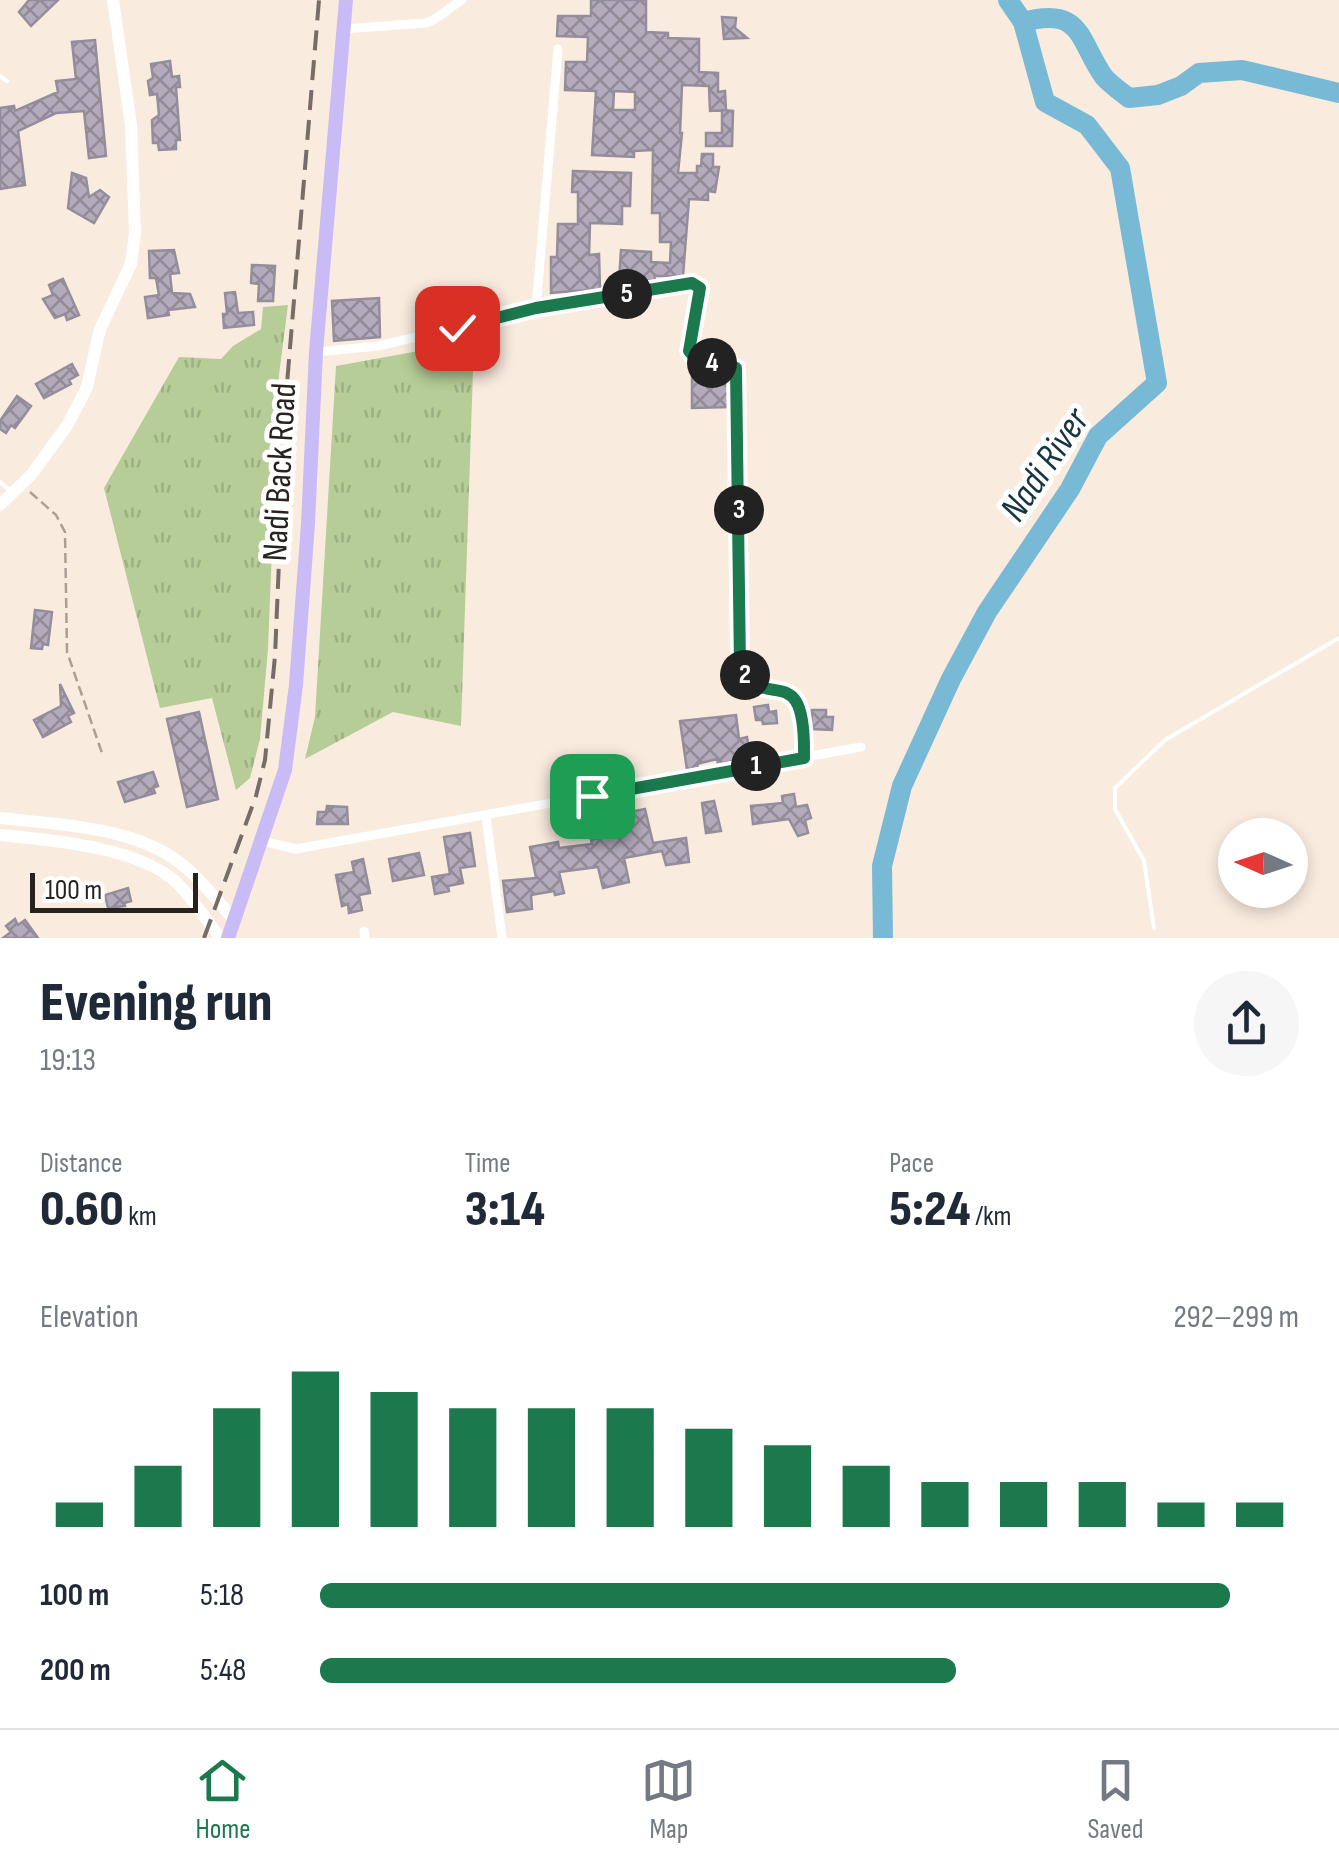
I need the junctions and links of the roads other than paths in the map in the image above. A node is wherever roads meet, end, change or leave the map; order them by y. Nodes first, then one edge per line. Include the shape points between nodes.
1 (113, 0) edge
2 (346, 0) edge
3 (462, 0) edge
4 (344, 29) junction
5 (558, 49) dead end
6 (0, 76) edge
7 (8, 81) dead end
8 (692, 283) joint
9 (536, 308) junction
10 (316, 352) junction
11 (0, 482) edge
12 (17, 489) junction
13 (0, 505) edge
14 (1339, 638) edge
15 (861, 747) dead end
16 (804, 758) junction
17 (486, 816) junction
18 (0, 818) edge
19 (0, 835) edge
20 (262, 841) junction
21 (234, 920) junction
22 (1154, 928) dead end
23 (220, 938) edge
24 (228, 938) edge
25 (502, 938) edge

1 - 12 main road via 131,125 130,264 100,328 87,388
2 - 4 highway, Nadi Back Road
3 - 4 street via 426,22
4 - 10 highway, Nadi Back Road
5 - 9 street
6 - 7 lane
8 - 9 street
8 - 16 lane via 700,288 700,301 689,351 699,360 736,368 740,667 758,686 798,700
9 - 10 street via 378,346
10 - 20 highway, Nadi Back Road via 296,685 285,770
11 - 12 lane
12 - 13 main road
14 - 22 lane via 1165,740 1115,788 1115,809 1144,860
15 - 16 street
16 - 17 street
17 - 20 street via 296,848
17 - 25 street
18 - 21 main road via 96,830 159,850
19 - 23 main road via 142,863 174,880
20 - 21 highway, Nadi Back Road
21 - 24 highway, Nadi Back Road

